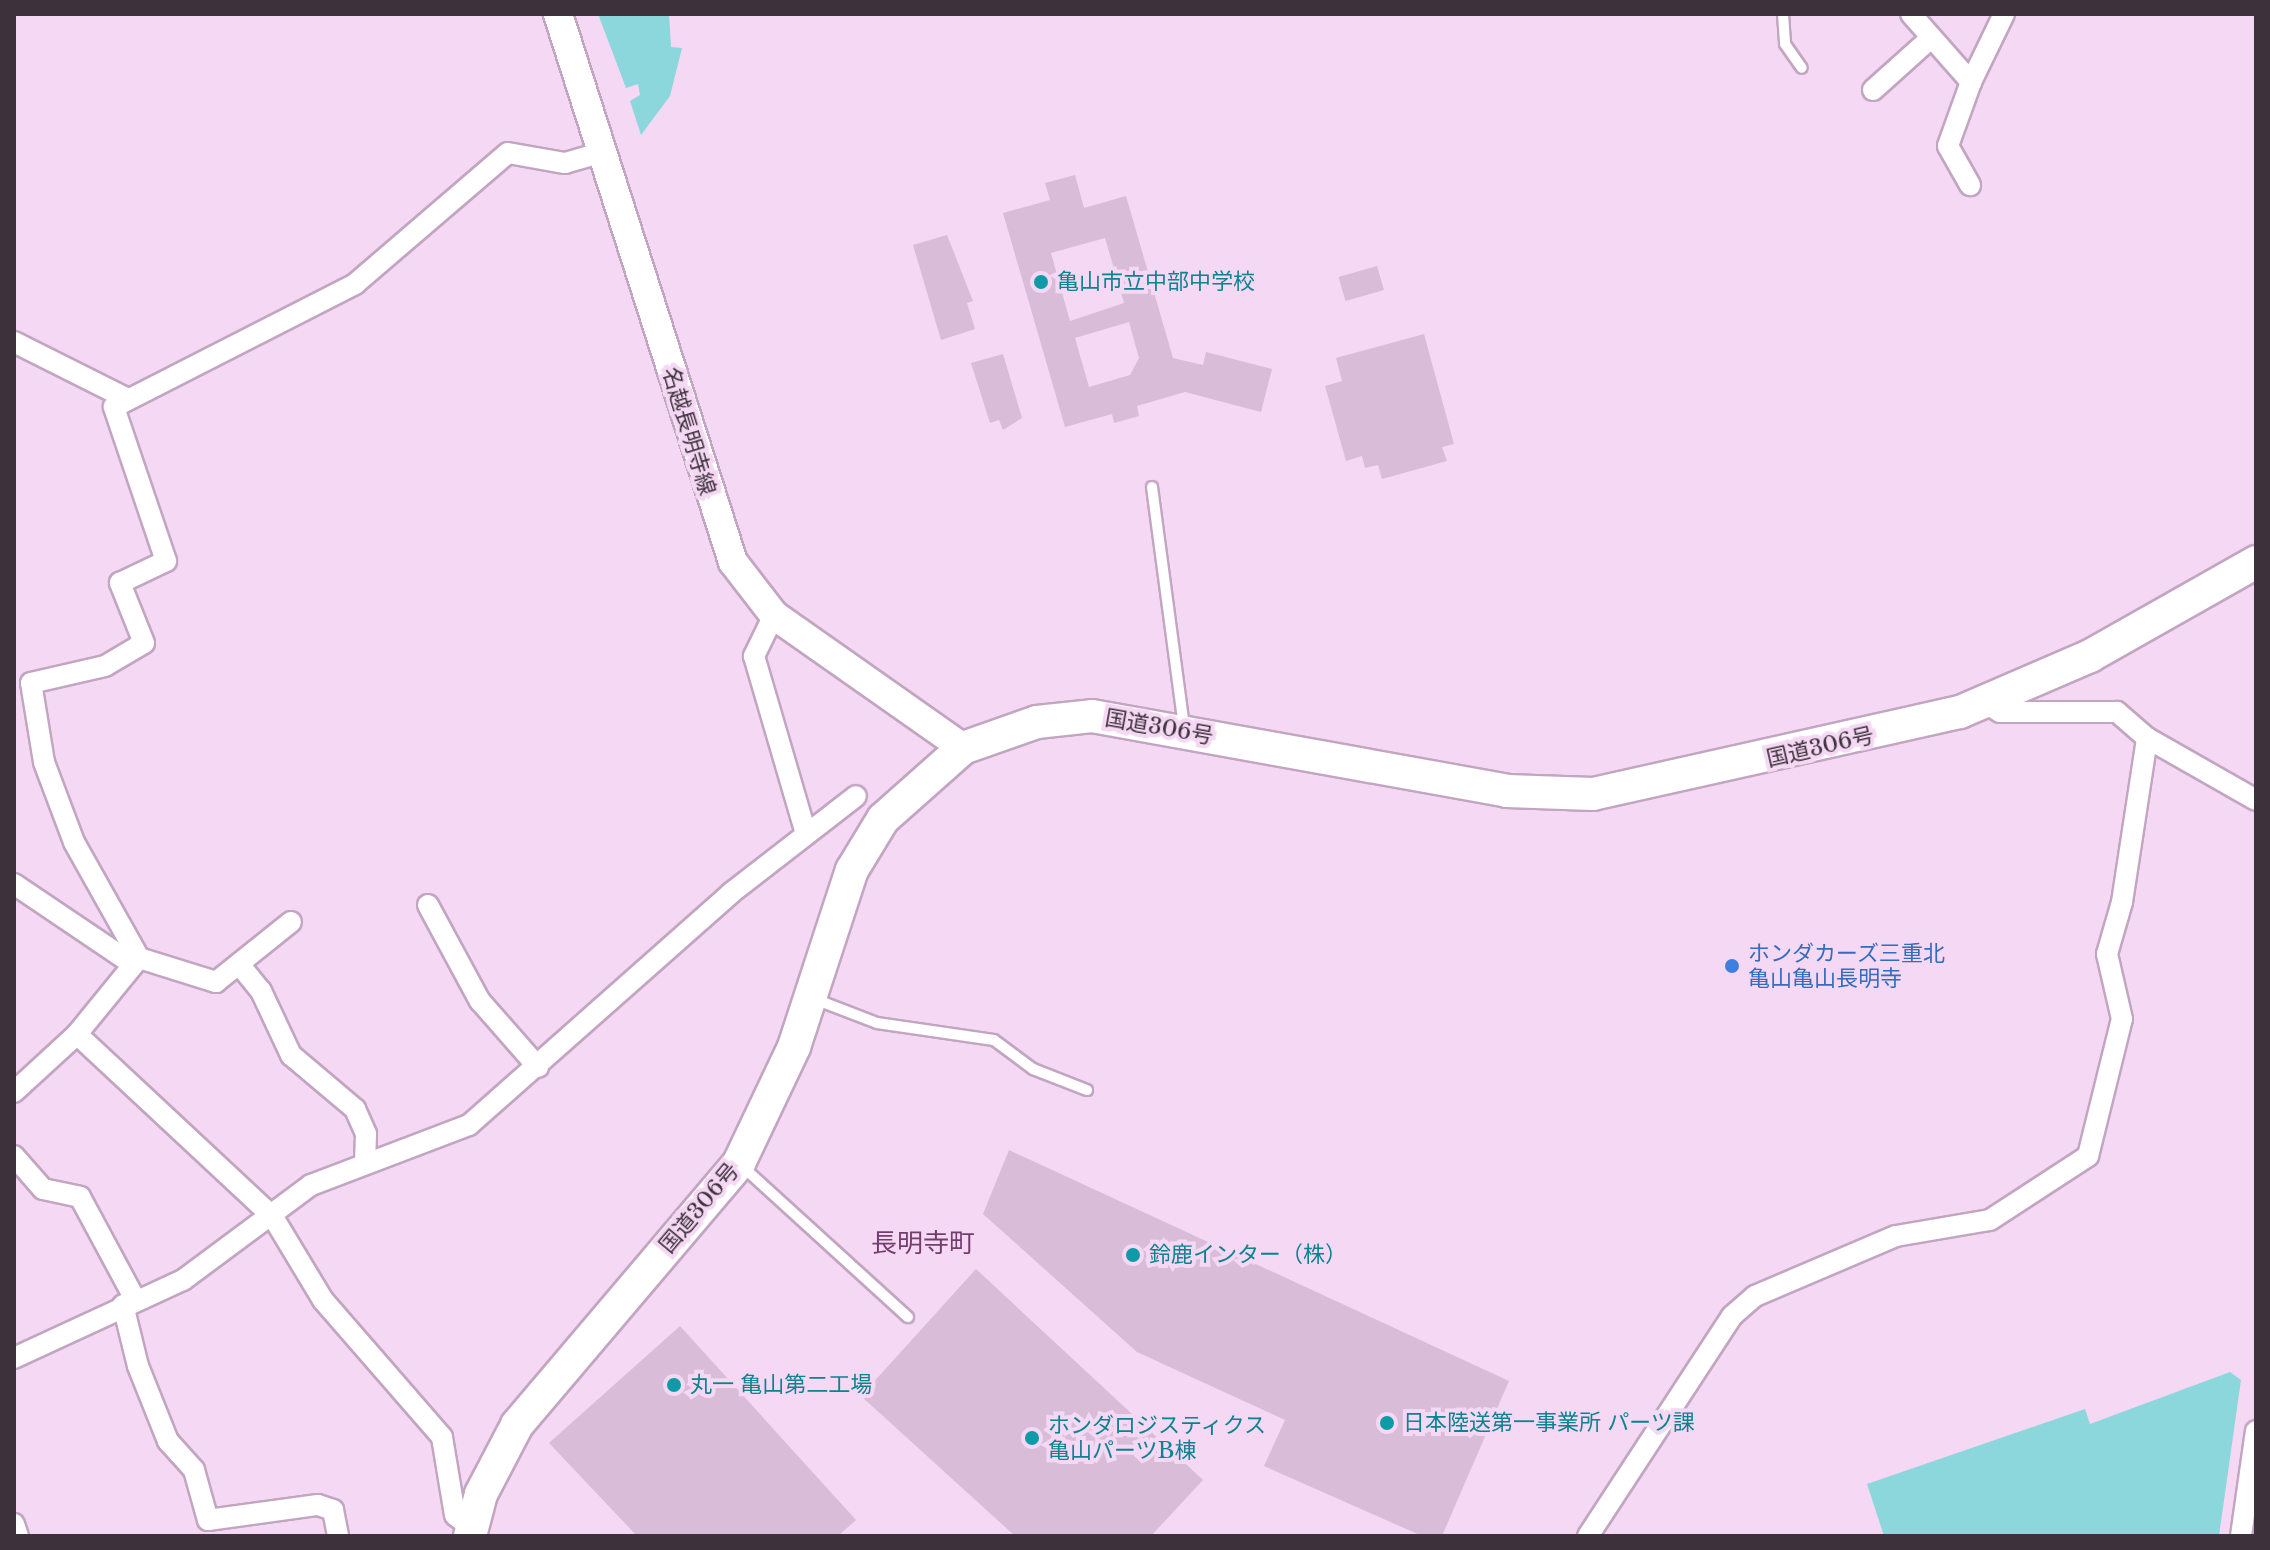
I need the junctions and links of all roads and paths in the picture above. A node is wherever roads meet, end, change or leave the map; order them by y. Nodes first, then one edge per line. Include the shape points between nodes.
1 (558, 14) edge
2 (1783, 14) edge
3 (1911, 14) edge
4 (2004, 14) edge
5 (1931, 38) junction
6 (1802, 68) dead end
7 (1971, 82) junction
8 (1873, 90) dead end
9 (603, 152) junction
10 (1970, 185) dead end
11 (14, 342) edge
12 (126, 398) junction
13 (1152, 487) dead end
14 (2256, 562) edge
15 (774, 615) junction
16 (1984, 702) junction
17 (1184, 729) junction
18 (2147, 738) junction
19 (963, 748) junction
20 (856, 796) dead end
21 (2256, 800) edge
22 (805, 830) junction
23 (14, 884) edge
24 (428, 905) dead end
25 (291, 922) dead end
26 (135, 961) junction
27 (239, 964) junction
28 (811, 997) junction
29 (77, 1034) junction
30 (538, 1067) junction
31 (1087, 1090) dead end
32 (14, 1092) edge
33 (14, 1156) edge
34 (365, 1160) junction
35 (739, 1163) junction
36 (273, 1217) junction
37 (129, 1302) junction
38 (908, 1317) dead end
39 (14, 1358) edge
40 (2256, 1431) edge
41 (14, 1524) edge
42 (2247, 1528) edge
43 (471, 1532) edge
44 (18, 1536) edge
45 (338, 1536) edge
46 (1588, 1536) edge

1 - 9 main road, 名越長明寺線
2 - 6 lane via 1785,44
3 - 5 street
4 - 7 street
5 - 7 street
5 - 8 street
7 - 10 street via 1948,146
9 - 12 street via 565,163 508,153 355,284 183,376
9 - 15 main road, 名越長明寺線 via 719,530 745,581
11 - 12 street
12 - 26 street via 114,407 166,561 120,583 144,643 105,666 31,683 44,762 74,842
13 - 17 lane
14 - 16 highway, 国道306号 via 2090,656
15 - 19 main road, 名越長明寺線
15 - 22 street via 754,656
16 - 17 highway, 国道306号 via 1829,746 1593,794 1507,791 1297,756
16 - 18 street via 2000,712 2117,712
17 - 19 highway, 国道306号 via 1061,717
18 - 21 street
18 - 46 street via 2122,902 2107,954 2122,1019 2088,1156 1990,1220 1896,1236 1755,1296 1732,1316
19 - 28 highway, 国道306号 via 904,796 875,831 852,870
20 - 22 street
22 - 30 street
23 - 26 street
24 - 30 street via 480,1001
25 - 27 street
26 - 27 street via 216,982
26 - 29 street
27 - 34 street via 261,991 291,1055 355,1109
28 - 31 lane via 877,1023 994,1040 1033,1069
28 - 35 highway, 国道306号
29 - 32 street
29 - 36 street
30 - 34 street via 448,1136
33 - 37 street via 43,1189 80,1197
34 - 36 street via 311,1185
35 - 38 lane
35 - 43 highway, 国道306号 via 517,1425
36 - 37 street via 183,1280
36 - 43 street via 323,1300 442,1437 455,1515
37 - 39 street
37 - 45 street via 138,1366 168,1441 194,1470 208,1520 318,1505 333,1510
40 - 42 street
41 - 44 street

